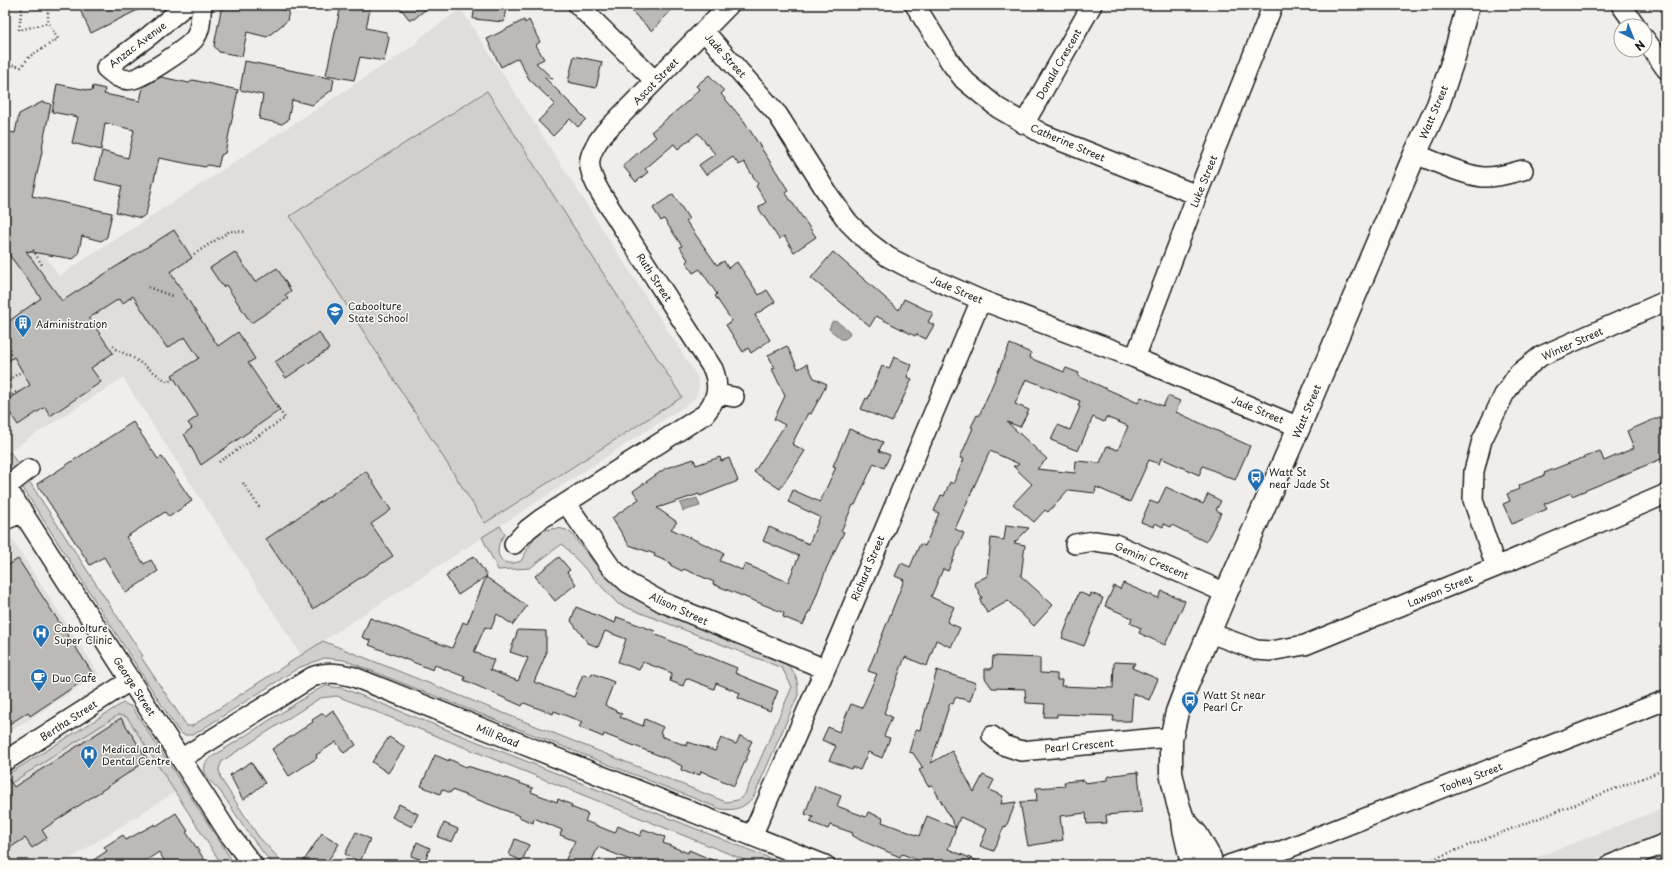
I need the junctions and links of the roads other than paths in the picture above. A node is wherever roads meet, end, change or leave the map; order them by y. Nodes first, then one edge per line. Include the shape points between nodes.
1 (186, 5) edge
2 (202, 5) edge
3 (578, 5) edge
4 (729, 5) edge
5 (915, 5) edge
6 (1092, 5) edge
7 (1273, 5) edge
8 (1468, 5) edge
9 (1622, 5) edge
10 (1631, 18) edge
11 (704, 31) junction
12 (1653, 50) edge
13 (1666, 69) edge
14 (655, 81) junction
15 (1024, 124) junction
16 (1415, 154) junction
17 (588, 162) joint
18 (1523, 170) dead end
19 (1197, 195) junction
20 (980, 300) junction
21 (1666, 302) edge
22 (1135, 358) junction
23 (1299, 427) junction
24 (29, 469) dead end
25 (6, 487) edge
26 (1666, 494) edge
27 (566, 503) junction
28 (23, 512) junction
29 (5, 520) edge
30 (514, 544) dead end
31 (1074, 544) dead end
32 (1496, 567) junction
33 (1226, 593) junction
34 (1210, 633) junction
35 (825, 669) junction
36 (131, 680) junction
37 (1666, 700) edge
38 (992, 736) dead end
39 (1171, 740) junction
40 (182, 758) junction
41 (5, 761) edge
42 (752, 836) junction
43 (1666, 843) edge
44 (1276, 853) junction
45 (1210, 863) edge
46 (253, 865) edge
47 (825, 865) edge
48 (1262, 865) edge
49 (1610, 865) edge

1 - 2 street, Anzac Avenue via 150,36 106,68 118,78 133,79 170,59 196,38
3 - 14 street
4 - 11 street, Ascot Street
5 - 15 street, Catherine Street via 964,80 982,96
6 - 15 street, Donald Crescent
7 - 19 street, Luke Street
8 - 16 main road, Watt Street via 1438,105
9 - 10 street
11 - 14 street, Ascot Street
11 - 20 street, Jade Street via 778,115 828,194 848,222 867,241 888,257
12 - 13 street
14 - 17 street, Ascot Street via 604,133 595,144
15 - 19 street, Catherine Street
16 - 18 street via 1483,177
16 - 23 main road, Watt Street
17 - 27 street, Ruth Street via 592,179 713,369 726,395 713,404 705,414
19 - 22 street, Luke Street
20 - 22 street, Jade Street
20 - 35 street, Richard Street
21 - 32 street, Winter Street via 1541,356 1518,374 1504,395 1482,440 1474,471 1473,500
22 - 23 street, Jade Street
23 - 33 main road, Watt Street
24 - 25 street
25 - 28 street, George Street
26 - 32 street, Lawson Street
27 - 30 street, Ruth Street via 528,529
27 - 35 street, Alison Street via 610,566 628,583 662,602
28 - 29 street
28 - 36 street, George Street
31 - 33 street, Gemini Crescent via 1094,541 1115,544
32 - 34 street, Lawson Street via 1305,645 1276,650 1256,650
33 - 34 main road, Watt Street
34 - 39 main road, Watt Street via 1177,712
35 - 42 street, Richard Street
36 - 40 street, George Street
36 - 41 street, Bertha Street
37 - 44 street, Toohey Street
38 - 39 street, Pearl Crescent via 1003,745 1021,751 1158,738
39 - 45 main road, Watt Street via 1172,781 1183,819 1197,835
40 - 42 street, Mill Road via 312,677 325,673 340,674 354,677
40 - 46 street, George Street via 229,834
42 - 47 street, Mill Road
43 - 49 street
44 - 45 street, Toohey Street
44 - 48 street, Toohey Street

